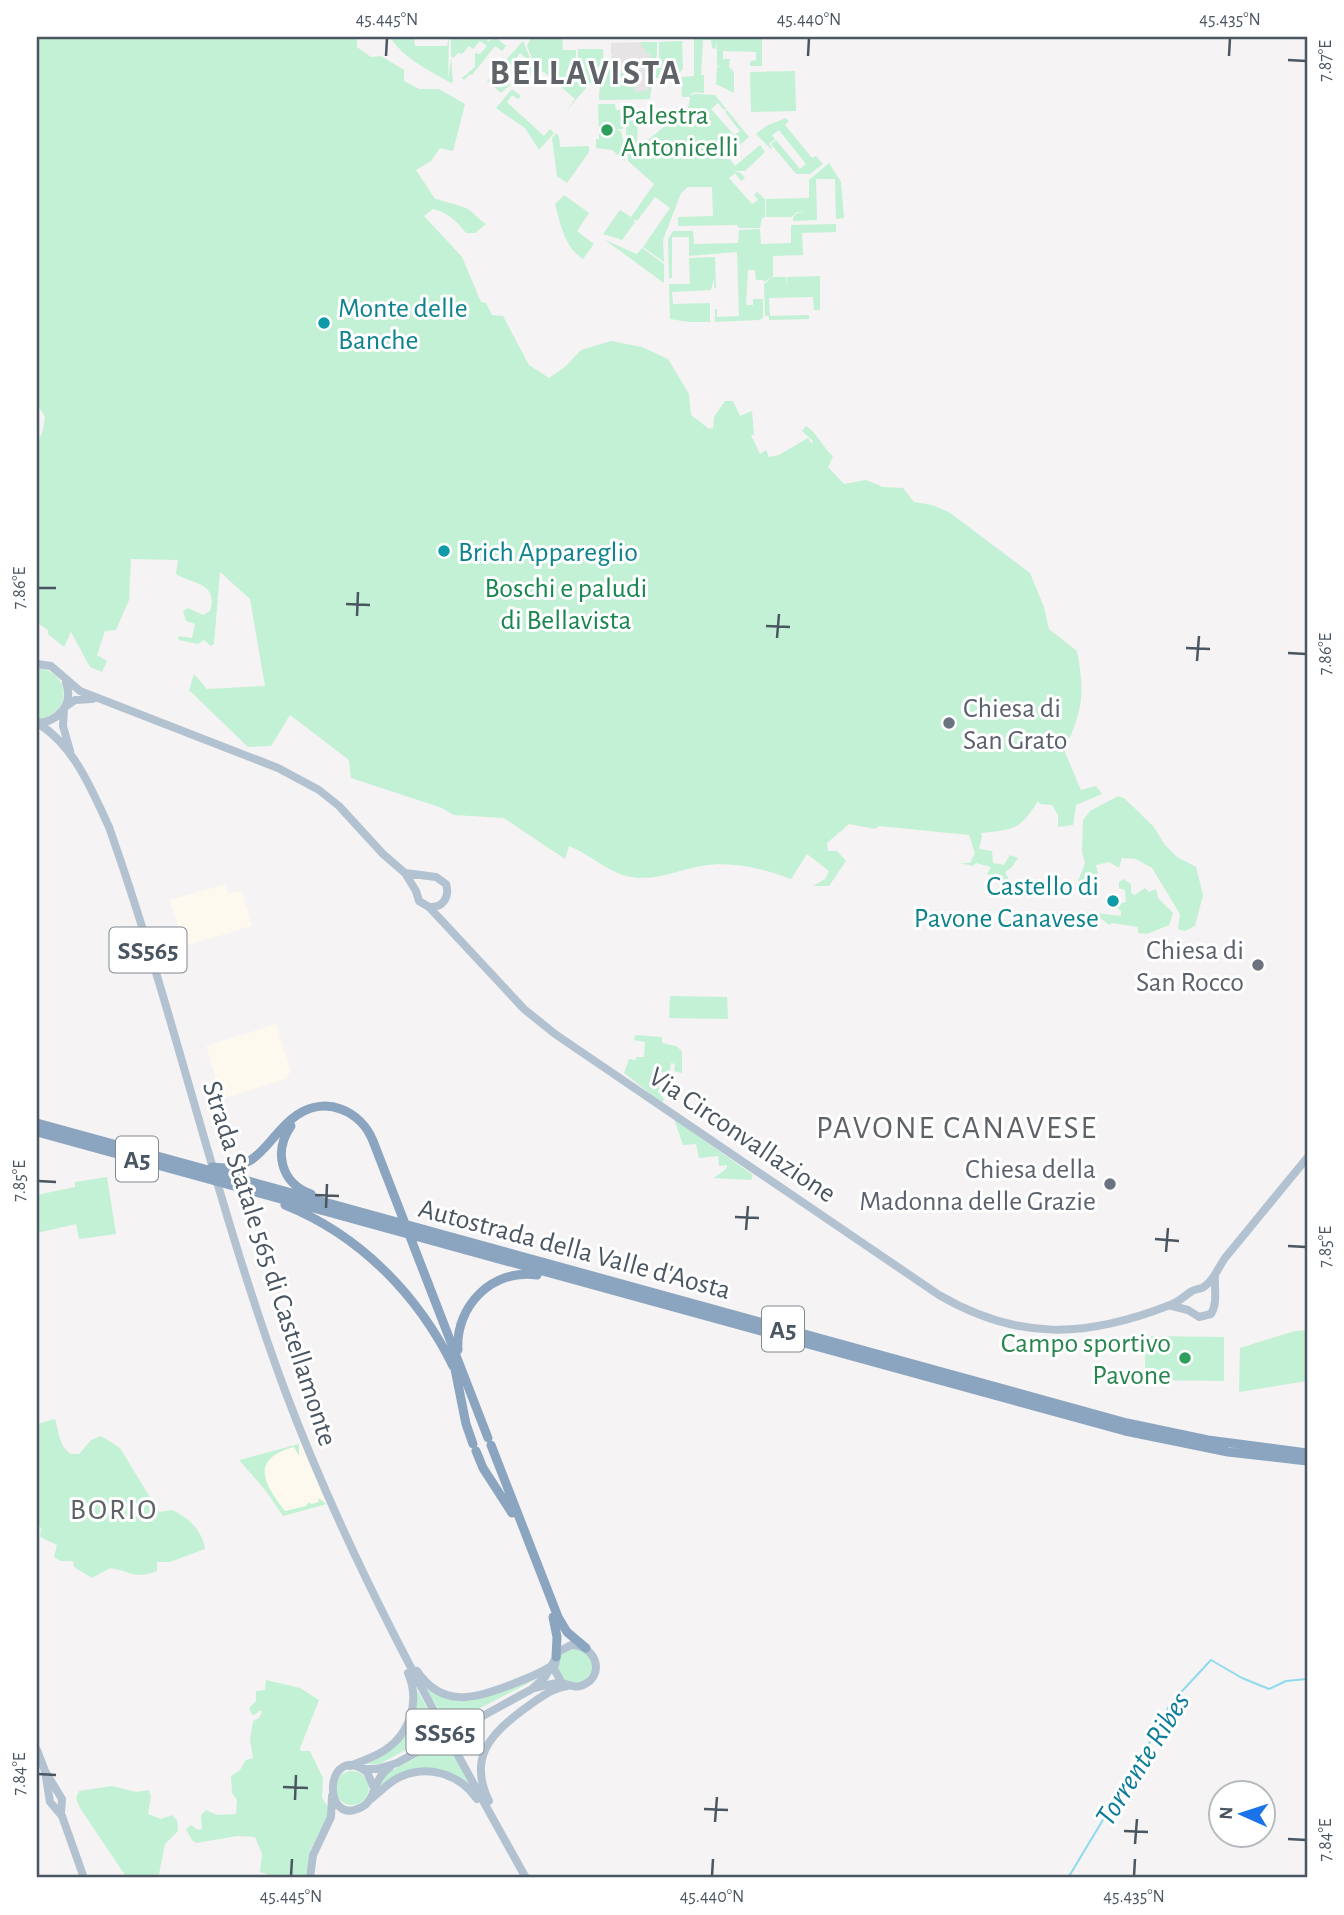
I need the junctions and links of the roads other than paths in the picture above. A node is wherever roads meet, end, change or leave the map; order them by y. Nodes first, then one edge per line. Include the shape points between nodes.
1 (37, 664) edge
2 (65, 680) junction
3 (109, 701) junction
4 (65, 708) junction
5 (38, 723) edge
6 (72, 757) junction
7 (405, 873) junction
8 (433, 877) junction
9 (416, 891) junction
10 (441, 905) junction
11 (429, 907) junction
12 (445, 924) junction
13 (37, 1123) edge
14 (37, 1132) edge
15 (156, 1155) junction
16 (1307, 1158) edge
17 (238, 1187) junction
18 (395, 1203) junction
19 (359, 1212) junction
20 (416, 1258) junction
21 (1215, 1275) junction
22 (588, 1283) junction
23 (1202, 1288) junction
24 (1189, 1293) junction
25 (1213, 1295) junction
26 (1169, 1306) junction
27 (1188, 1310) junction
28 (459, 1359) junction
29 (458, 1376) junction
30 (1207, 1444) junction
31 (1229, 1448) junction
32 (1307, 1453) edge
33 (1307, 1461) edge
34 (586, 1648) junction
35 (402, 1653) junction
36 (554, 1661) junction
37 (565, 1684) junction
38 (532, 1689) junction
39 (37, 1750) edge
40 (397, 1762) junction
41 (350, 1766) junction
42 (363, 1769) junction
43 (374, 1788) junction
44 (332, 1796) junction
45 (370, 1800) junction
46 (352, 1809) junction
47 (488, 1810) junction
48 (328, 1826) junction
49 (84, 1878) edge
50 (310, 1878) edge
51 (526, 1878) edge

1 - 2 main road, Via Circonvallazione via 51,666
2 - 3 main road, Via Circonvallazione
2 - 4 main road, SS565
3 - 4 main road via 79,699
3 - 7 main road, Via Circonvallazione via 311,785 340,806
4 - 5 main road, SS565 via 50,721
4 - 6 main road, Strada Statale 565 di Castellamonte / SS565 via 63,726
5 - 6 main road, Strada Statale 565 di Castellamonte / SS565 via 54,733
6 - 35 main road, Strada Statale 565 di Castellamonte / SS565 via 103,814 121,862 225,1209 301,1432
7 - 8 main road
7 - 9 main road, Via Circonvallazione
8 - 9 main road via 422,880
8 - 10 main road via 447,888
9 - 11 main road, Via Circonvallazione via 419,901
10 - 11 main road
10 - 12 main road
11 - 12 main road, Via Circonvallazione
12 - 26 main road, Via Circonvallazione via 508,992 555,1034 958,1306 995,1320 1064,1331 1107,1326
13 - 15 highway, Autostrada della Valle d'Aosta / A5
14 - 17 highway, Autostrada della Valle d'Aosta / A5
15 - 18 highway via 219,1168 239,1165 263,1151 299,1113 336,1107 356,1117 368,1131
15 - 19 highway, Autostrada della Valle d'Aosta / A5
16 - 21 main road, Via Circonvallazione
17 - 22 highway, Autostrada della Valle d'Aosta / A5
17 - 29 highway via 319,1221 370,1257 428,1321
18 - 19 highway via 357,1123 334,1111 304,1116 291,1127 282,1145 282,1166 288,1178 308,1194
18 - 20 highway
19 - 30 highway, Autostrada della Valle d'Aosta / A5
20 - 28 highway
20 - 29 highway
21 - 23 main road, Via Circonvallazione
21 - 25 main road, Via Circonvallazione
22 - 28 highway via 523,1273 491,1284 463,1317
22 - 30 highway, Autostrada della Valle d'Aosta / A5 via 1099,1424
23 - 24 main road, Via Circonvallazione
23 - 25 main road
24 - 26 main road, Via Circonvallazione
24 - 27 main road
25 - 27 main road, Via Circonvallazione via 1215,1308 1208,1316 1195,1316
26 - 27 main road, Via Circonvallazione
28 - 34 highway via 558,1617
29 - 36 highway via 466,1424 483,1468 509,1507 547,1599 556,1630
30 - 31 highway, Autostrada della Valle d'Aosta / A5
31 - 32 highway, Autostrada della Valle d'Aosta / A5
31 - 33 highway, Autostrada della Valle d'Aosta / A5
34 - 36 main road via 566,1646
34 - 37 main road via 594,1658 594,1675 582,1686
35 - 36 main road via 432,1688 464,1698 543,1671
35 - 41 main road via 414,1690 407,1726 386,1749
35 - 47 main road, Strada Statale 565 di Castellamonte / SS565
36 - 37 main road via 555,1672
36 - 38 main road
37 - 38 main road
37 - 47 main road via 493,1735 480,1771 490,1802
38 - 40 main road
39 - 49 main road
40 - 42 main road
40 - 43 main road via 380,1775
41 - 42 main road
41 - 44 main road via 334,1776
42 - 43 main road
43 - 45 main road
44 - 46 main road
44 - 48 main road
45 - 46 main road
45 - 47 main road via 398,1778 433,1772 459,1781
46 - 48 main road
47 - 51 main road, Strada Statale 565 di Castellamonte / SS565
48 - 50 main road via 313,1855

